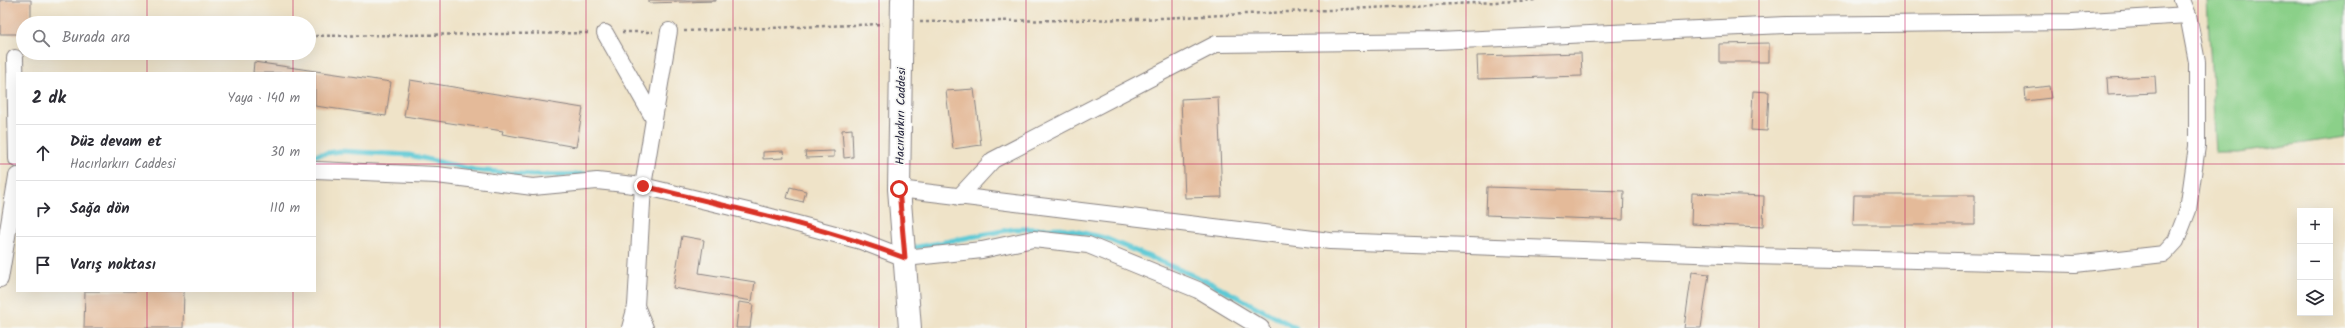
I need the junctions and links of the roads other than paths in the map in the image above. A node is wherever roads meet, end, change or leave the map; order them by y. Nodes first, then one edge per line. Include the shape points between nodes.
1 (902, 0) edge
2 (2182, 0) edge
3 (2188, 15) junction
4 (670, 31) road end
5 (605, 33) road end
6 (16, 60) edge
7 (16, 72) edge
8 (654, 119) junction
9 (316, 170) edge
10 (16, 183) edge
11 (643, 186) junction
12 (899, 189) junction
13 (959, 197) junction
14 (10, 225) edge
15 (905, 258) junction
16 (0, 279) edge
17 (636, 306) junction
18 (630, 328) edge
19 (645, 328) edge
20 (910, 328) edge
21 (1261, 328) edge

1 - 12 street, Hacırlarkırı Caddesi
2 - 3 street
3 - 13 street via 2072,22 1786,25 1438,41 1216,44 993,160
3 - 13 street via 2197,62 2197,146 2188,210 2176,241 2164,254 2075,264 1330,241
4 - 8 street
5 - 8 street
6 - 7 street
8 - 11 street
9 - 11 street via 437,175 533,187 597,181
10 - 14 street
11 - 15 street via 854,239
11 - 17 street
12 - 13 street
12 - 15 street, Hacırlarkırı Caddesi
14 - 16 street
15 - 20 street, Hacırlarkırı Caddesi
15 - 21 street via 982,250 1033,239 1088,245 1198,290
17 - 18 street
17 - 19 street

